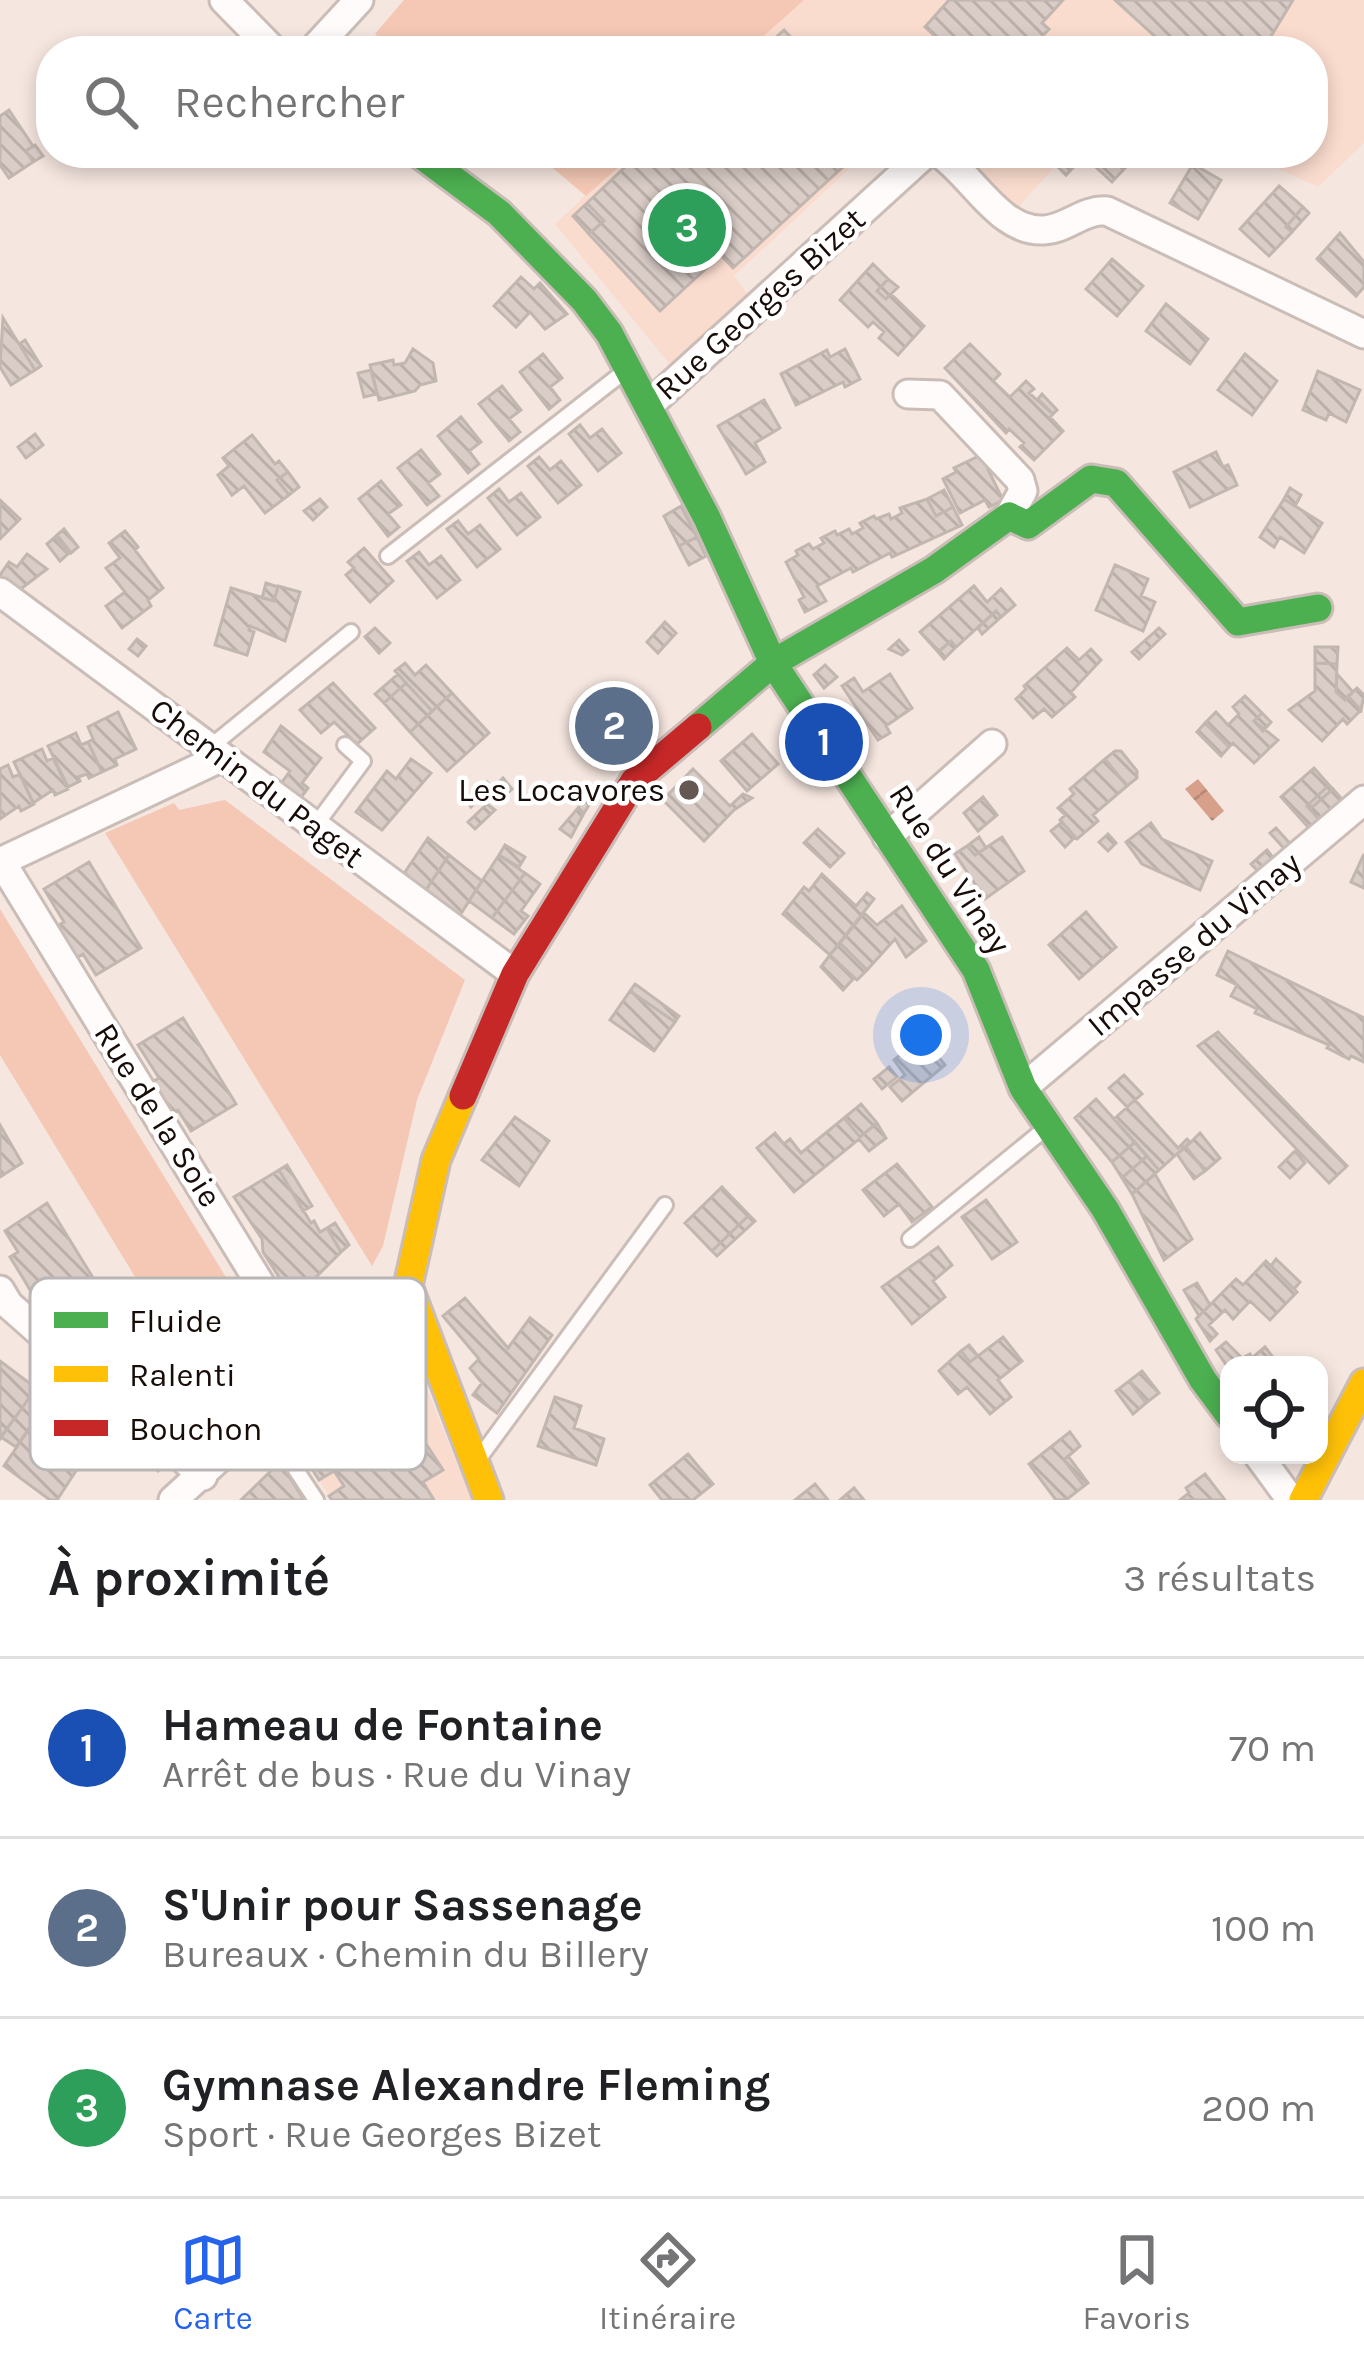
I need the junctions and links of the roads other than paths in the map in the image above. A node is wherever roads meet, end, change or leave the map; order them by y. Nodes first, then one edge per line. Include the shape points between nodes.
1 (224, 0) edge
2 (352, 9) edge
3 (259, 36) edge
4 (326, 36) edge
5 (438, 168) edge
6 (920, 168) edge
7 (952, 168) edge
8 (1364, 334) edge
9 (627, 369) junction
10 (908, 394) dead end
11 (648, 406) junction
12 (1009, 516) junction
13 (388, 556) dead end
14 (0, 592) edge
15 (1318, 608) dead end
16 (351, 632) dead end
17 (773, 663) junction
18 (992, 744) dead end
19 (345, 745) dead end
20 (216, 752) junction
21 (1364, 800) edge
22 (315, 826) junction
23 (887, 837) junction
24 (1, 861) edge
25 (515, 974) junction
26 (1023, 1088) junction
27 (1049, 1126) junction
28 (665, 1205) dead end
29 (910, 1239) dead end
30 (257, 1278) edge
31 (410, 1278) edge
32 (0, 1290) edge
33 (30, 1324) edge
34 (426, 1335) edge
35 (1364, 1384) edge
36 (1220, 1402) edge
37 (1265, 1464) edge
38 (474, 1466) junction
39 (196, 1470) edge
40 (209, 1470) edge
41 (296, 1470) edge
42 (203, 1476) junction
43 (173, 1500) edge
44 (316, 1500) edge
45 (489, 1500) edge
46 (1291, 1500) edge
47 (1303, 1500) edge

1 - 3 street
2 - 4 street
5 - 9 street, Rue du Vinay via 499,213 584,300
6 - 11 street, Rue Georges Bizet
7 - 8 street via 1016,226 1054,230 1107,211
9 - 11 street, Rue du Vinay
9 - 13 lane
10 - 12 street via 940,394 1020,480
11 - 17 street, Rue du Vinay
12 - 15 street via 1028,525 1046,517 1085,478 1101,475 1238,622
12 - 17 street via 934,570
14 - 20 street, Chemin du Paget
16 - 20 lane
17 - 23 street, Rue du Vinay
17 - 25 street via 634,782
18 - 23 street
19 - 22 lane via 363,761
20 - 22 street, Chemin du Paget
20 - 24 street
21 - 26 street, Impasse du Vinay
22 - 25 street, Chemin du Paget
23 - 26 street, Rue du Vinay via 976,970
24 - 30 street, Rue de la Soie
25 - 31 street via 436,1160
26 - 27 street, Rue du Vinay
27 - 29 lane
27 - 36 street, Rue du Vinay
28 - 38 lane
32 - 33 street
34 - 38 street
35 - 47 street
37 - 46 street
38 - 45 street
39 - 42 street
40 - 42 street
41 - 44 lane
42 - 43 street

